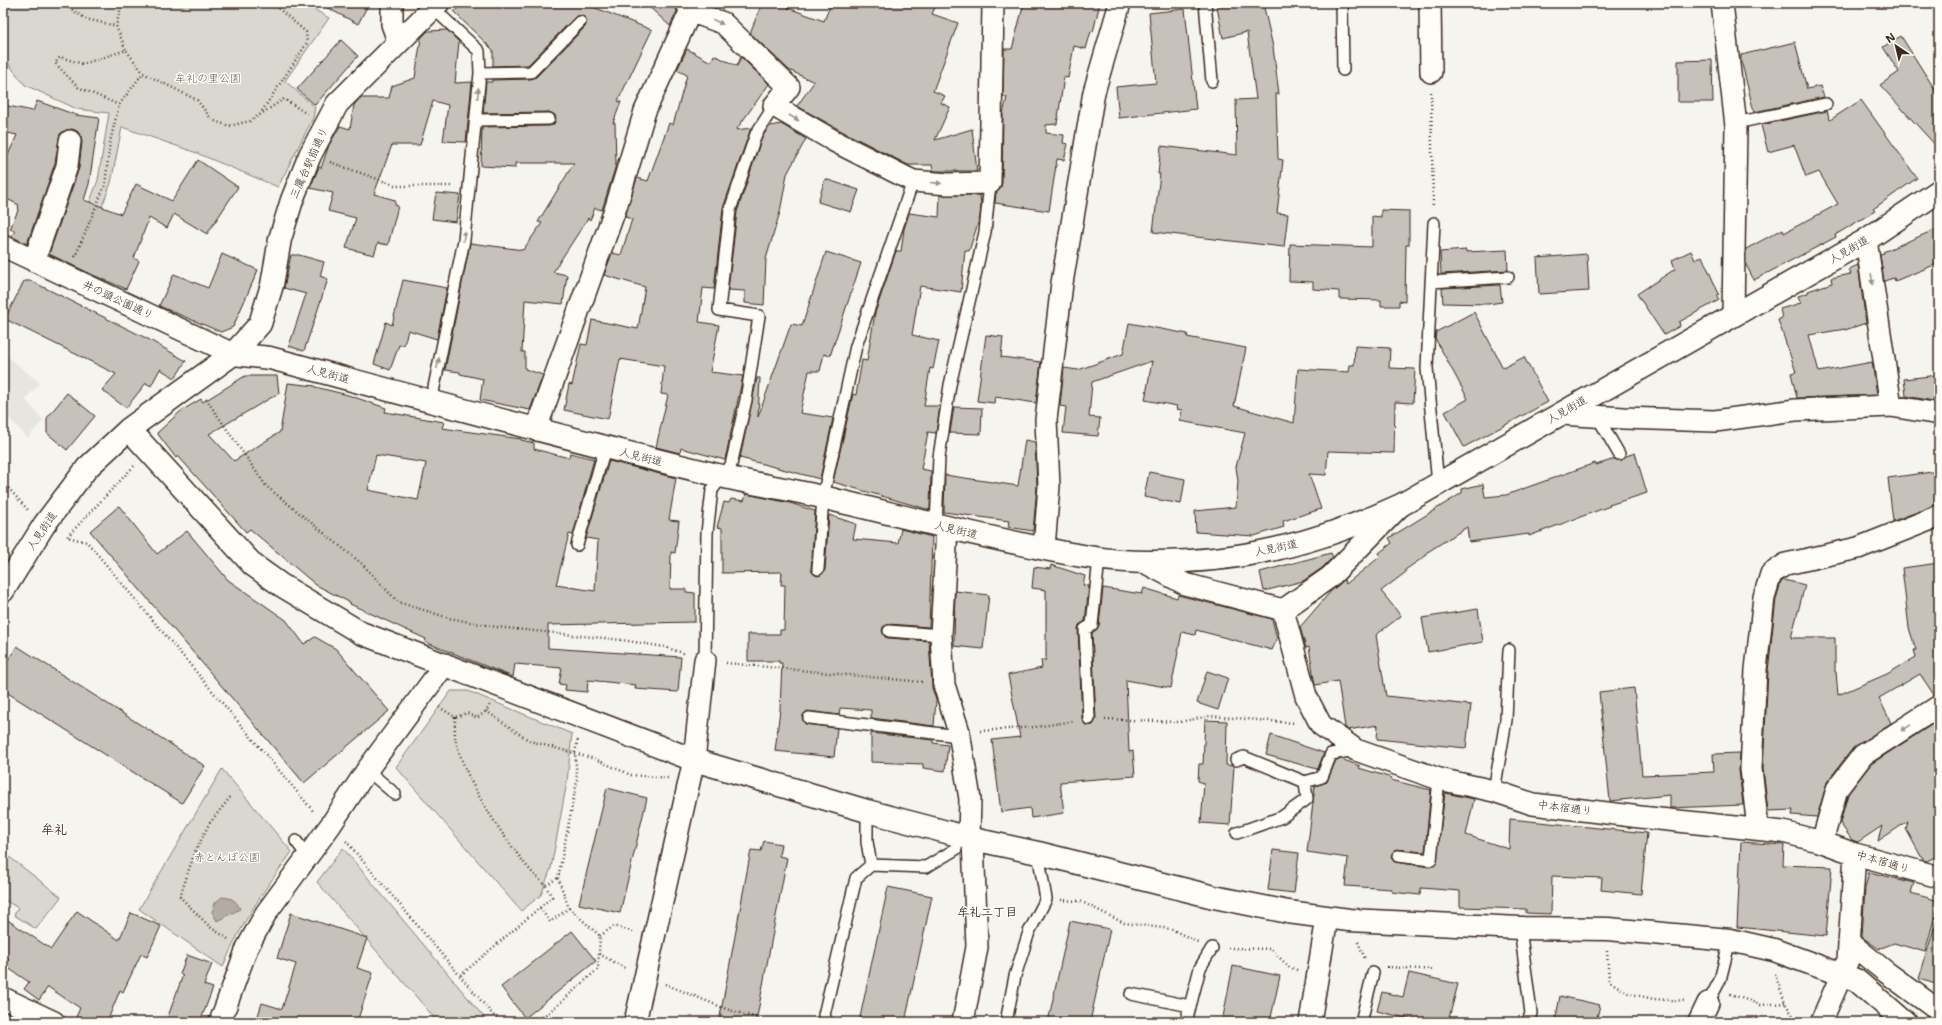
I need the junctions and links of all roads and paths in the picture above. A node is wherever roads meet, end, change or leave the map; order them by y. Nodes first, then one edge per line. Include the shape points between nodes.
1 (62, 3) edge
2 (122, 3) edge
3 (267, 3) edge
4 (392, 3) edge
5 (993, 3) edge
6 (1120, 3) edge
7 (1205, 3) edge
8 (1342, 3) edge
9 (1430, 3) edge
10 (1722, 3) edge
11 (436, 5) edge
12 (688, 6) edge
13 (580, 22) dead end
14 (116, 26) junction
15 (398, 41) junction
16 (126, 50) junction
17 (1343, 70) dead end
18 (1431, 72) joint
19 (143, 73) junction
20 (480, 73) junction
21 (1212, 81) dead end
22 (1826, 104) dead end
23 (119, 105) junction
24 (774, 106) junction
25 (261, 112) junction
26 (313, 118) dead end
27 (549, 119) dead end
28 (476, 120) junction
29 (1736, 123) junction
30 (70, 141) dead end
31 (310, 154) junction
32 (912, 181) junction
33 (990, 183) junction
34 (470, 186) junction
35 (1939, 191) edge
36 (1434, 223) joint
37 (1866, 240) junction
38 (3, 246) edge
39 (34, 261) junction
40 (67, 276) junction
41 (1508, 278) dead end
42 (1431, 282) junction
43 (1733, 315) junction
44 (233, 354) junction
45 (194, 382) junction
46 (431, 402) junction
47 (1891, 406) junction
48 (1561, 414) junction
49 (1939, 414) edge
50 (1597, 416) junction
51 (129, 429) junction
52 (536, 429) junction
53 (605, 448) junction
54 (1619, 454) dead end
55 (138, 461) dead end
56 (722, 477) junction
57 (3, 482) edge
58 (1438, 484) junction
59 (823, 497) junction
60 (1401, 505) junction
61 (30, 514) dead end
62 (1939, 516) edge
63 (941, 527) junction
64 (577, 545) dead end
65 (1044, 548) junction
66 (1099, 559) junction
67 (1144, 562) junction
68 (818, 569) dead end
69 (3, 591) edge
70 (1283, 610) junction
71 (889, 631) dead end
72 (941, 635) junction
73 (1509, 650) dead end
74 (705, 660) junction
75 (445, 664) junction
76 (944, 685) junction
77 (493, 700) dead end
78 (435, 704) dead end
79 (1939, 706) edge
80 (486, 711) junction
81 (455, 717) junction
82 (809, 718) dead end
83 (1089, 719) junction
84 (1321, 725) junction
85 (579, 734) dead end
86 (959, 734) junction
87 (1356, 750) junction
88 (575, 752) junction
89 (694, 760) junction
90 (1236, 760) dead end
91 (368, 770) junction
92 (671, 779) dead end
93 (1439, 779) junction
94 (1305, 782) junction
95 (1494, 791) junction
96 (395, 794) dead end
97 (232, 795) dead end
98 (867, 811) junction
99 (317, 816) dead end
100 (1758, 828) junction
101 (1237, 833) dead end
102 (346, 840) dead end
103 (966, 841) junction
104 (1822, 842) junction
105 (1038, 853) junction
106 (1855, 854) junction
107 (1398, 856) dead end
108 (870, 865) junction
109 (1939, 877) edge
110 (558, 878) junction
111 (546, 885) junction
112 (1046, 899) junction
113 (540, 908) junction
114 (569, 908) junction
115 (1327, 918) junction
116 (1349, 920) junction
117 (1520, 928) junction
118 (1608, 929) junction
119 (641, 934) dead end
120 (600, 936) junction
121 (230, 940) dead end
122 (1730, 940) junction
123 (1849, 942) junction
124 (1212, 948) junction
125 (1774, 950) junction
126 (599, 954) junction
127 (1370, 969) junction
128 (629, 970) dead end
129 (1434, 970) dead end
130 (1842, 973) junction
131 (461, 975) junction
132 (1318, 976) junction
133 (659, 981) dead end
134 (1131, 994) dead end
135 (1711, 996) junction
136 (3, 998) edge
137 (1785, 1003) junction
138 (1190, 1006) junction
139 (1939, 1011) edge
140 (54, 1022) edge
141 (220, 1022) edge
142 (499, 1022) edge
143 (536, 1022) edge
144 (635, 1022) edge
145 (772, 1022) edge
146 (826, 1022) edge
147 (963, 1022) edge
148 (1006, 1022) edge
149 (1186, 1022) edge
150 (1310, 1022) edge
151 (1361, 1022) edge
152 (1528, 1022) edge
153 (1699, 1022) edge
154 (1797, 1022) edge
155 (1821, 1022) edge
156 (1905, 1022) edge

1 - 14 path via 86,19
2 - 14 path
3 - 25 path via 279,9 306,32 307,42
4 - 15 street via 392,24
5 - 33 street
6 - 65 street via 1094,92 1062,283 1046,420 1048,486
7 - 21 lane
8 - 17 lane
9 - 18 street
10 - 29 street
11 - 15 street, 三鷹台駅前通り
11 - 20 lane via 479,51
12 -> 24 street via 695,13 723,24 789,87
12 - 52 street via 645,111 616,207
13 - 20 lane via 531,72
14 - 16 path
15 - 31 street, 三鷹台駅前通り via 337,104
16 - 19 path
16 - 23 path via 83,64 60,57 55,63 78,87
18 - 36 path
19 - 23 path
19 - 25 path via 197,100 212,120 229,126 250,121
28 -> 20 lane
22 - 29 lane
23 - 40 path via 110,142 105,185
24 -> 32 street via 834,141
24 - 56 lane via 756,134 730,210 719,310 759,316 744,408 731,465
25 - 26 path via 284,99
27 - 28 lane
28 - 34 lane
29 - 43 street
30 - 39 street via 67,166
31 - 34 path via 397,186
31 - 44 street, 三鷹台駅前通り via 280,239 272,285 260,324
32 -> 33 street via 948,184
32 - 59 lane via 856,346
33 - 63 lane via 985,232 947,406 939,457
46 -> 34 lane via 464,240
35 - 37 street, 人見街道
36 - 42 lane
37 - 43 street, 人見街道
37 -> 47 street
38 - 39 street, 井の頭公園通り
39 - 40 street, 井の頭公園通り
40 - 44 street, 井の頭公園通り
41 - 42 lane
42 - 58 lane via 1427,368
43 - 48 street, 人見街道
44 - 45 street, 人見街道
44 - 46 street, 人見街道 via 270,358
45 - 51 street, 人見街道
45 - 74 path via 266,486 360,563 398,602 450,618 665,647
46 - 52 street, 人見街道
47 - 49 street
47 - 50 street via 1795,410 1715,421
48 - 50 street
48 - 58 street, 人見街道
50 - 54 lane
51 - 69 street, 人見街道 via 87,468 44,525
51 - 75 street via 253,565 281,586 361,633
52 - 53 street, 人見街道
53 - 56 street, 人見街道
53 - 64 lane
55 - 99 path via 66,537 87,542
56 - 59 street, 人見街道
56 - 74 lane via 712,490 707,534
57 - 61 path via 26,506
58 - 60 street, 人見街道
59 - 63 street, 人見街道
59 - 68 lane
60 - 67 street, 人見街道 via 1360,524 1290,546 1238,557 1189,562
60 - 70 street via 1330,577
62 - 100 street via 1858,548 1786,564 1772,574 1764,597 1756,670 1751,769
63 - 65 street, 人見街道
63 - 72 street
65 - 66 street, 人見街道
66 - 67 street, 人見街道
66 - 83 lane via 1092,625 1085,628
67 - 70 street via 1185,584
70 - 84 street, 中本宿通り via 1306,696
71 - 72 lane
72 - 76 street
73 - 95 lane via 1506,720
74 - 76 path
74 - 89 street
75 - 89 street
75 - 91 street
76 - 86 street
77 - 80 path
78 - 81 path
79 -> 104 street via 1863,755 1837,788
80 - 81 path via 477,718 467,713
80 - 88 path via 530,741
81 - 111 path via 456,741 487,809 526,865
82 - 86 lane
83 - 84 path via 1179,722 1210,716
83 - 86 path via 1035,728
84 - 87 street, 中本宿通り
85 - 88 path
86 - 103 street via 970,799
87 - 93 street, 中本宿通り
87 - 94 lane via 1332,754 1322,777
88 - 92 path via 631,775
88 - 110 path via 578,781
89 - 98 street
89 - 144 street
90 - 94 lane via 1244,757
91 - 96 lane
91 - 141 street via 302,849 247,948
93 - 95 street, 中本宿通り
93 - 107 lane via 1431,860
94 - 101 lane via 1307,799 1282,817
95 - 100 street, 中本宿通り via 1533,804 1640,818
97 - 121 path via 209,824 194,854 180,897 210,927
98 - 103 street
98 - 108 lane
100 - 104 street, 中本宿通り
102 - 131 path
103 - 105 street
103 - 108 lane via 926,867
103 - 147 street via 977,947
104 - 106 street, 中本宿通り
105 - 112 lane
105 - 115 street via 1214,897
106 - 109 street, 中本宿通り
106 - 123 street
108 - 146 lane via 856,878 824,1015
110 - 111 path
110 - 114 path
111 - 113 path via 552,897
112 - 124 path via 1080,901 1124,923 1171,929
112 - 148 lane via 1029,932
113 - 114 path via 550,922
113 - 131 path
114 - 120 path
115 - 116 street
115 - 132 street
116 - 117 street
116 - 127 path
117 - 118 street
117 - 152 lane via 1531,1013
118 - 122 street
118 - 135 path via 1609,981 1628,993 1653,999
119 - 120 path via 614,926
120 - 126 path
122 - 125 street
122 - 135 lane via 1720,980
123 - 130 street via 1848,960
123 - 139 street
124 - 132 path via 1271,949 1289,967
124 - 138 lane via 1200,968
125 - 130 street
125 - 137 path via 1775,977
126 - 128 path
126 - 143 path via 598,969
127 - 129 path
127 - 151 lane
130 - 155 street
130 - 156 street via 1856,980
131 - 142 path
132 - 150 street
133 - 145 path via 726,1009
134 - 138 lane
135 - 137 path via 1761,1005
135 - 153 street
136 - 140 street
137 - 154 path
138 - 149 lane

